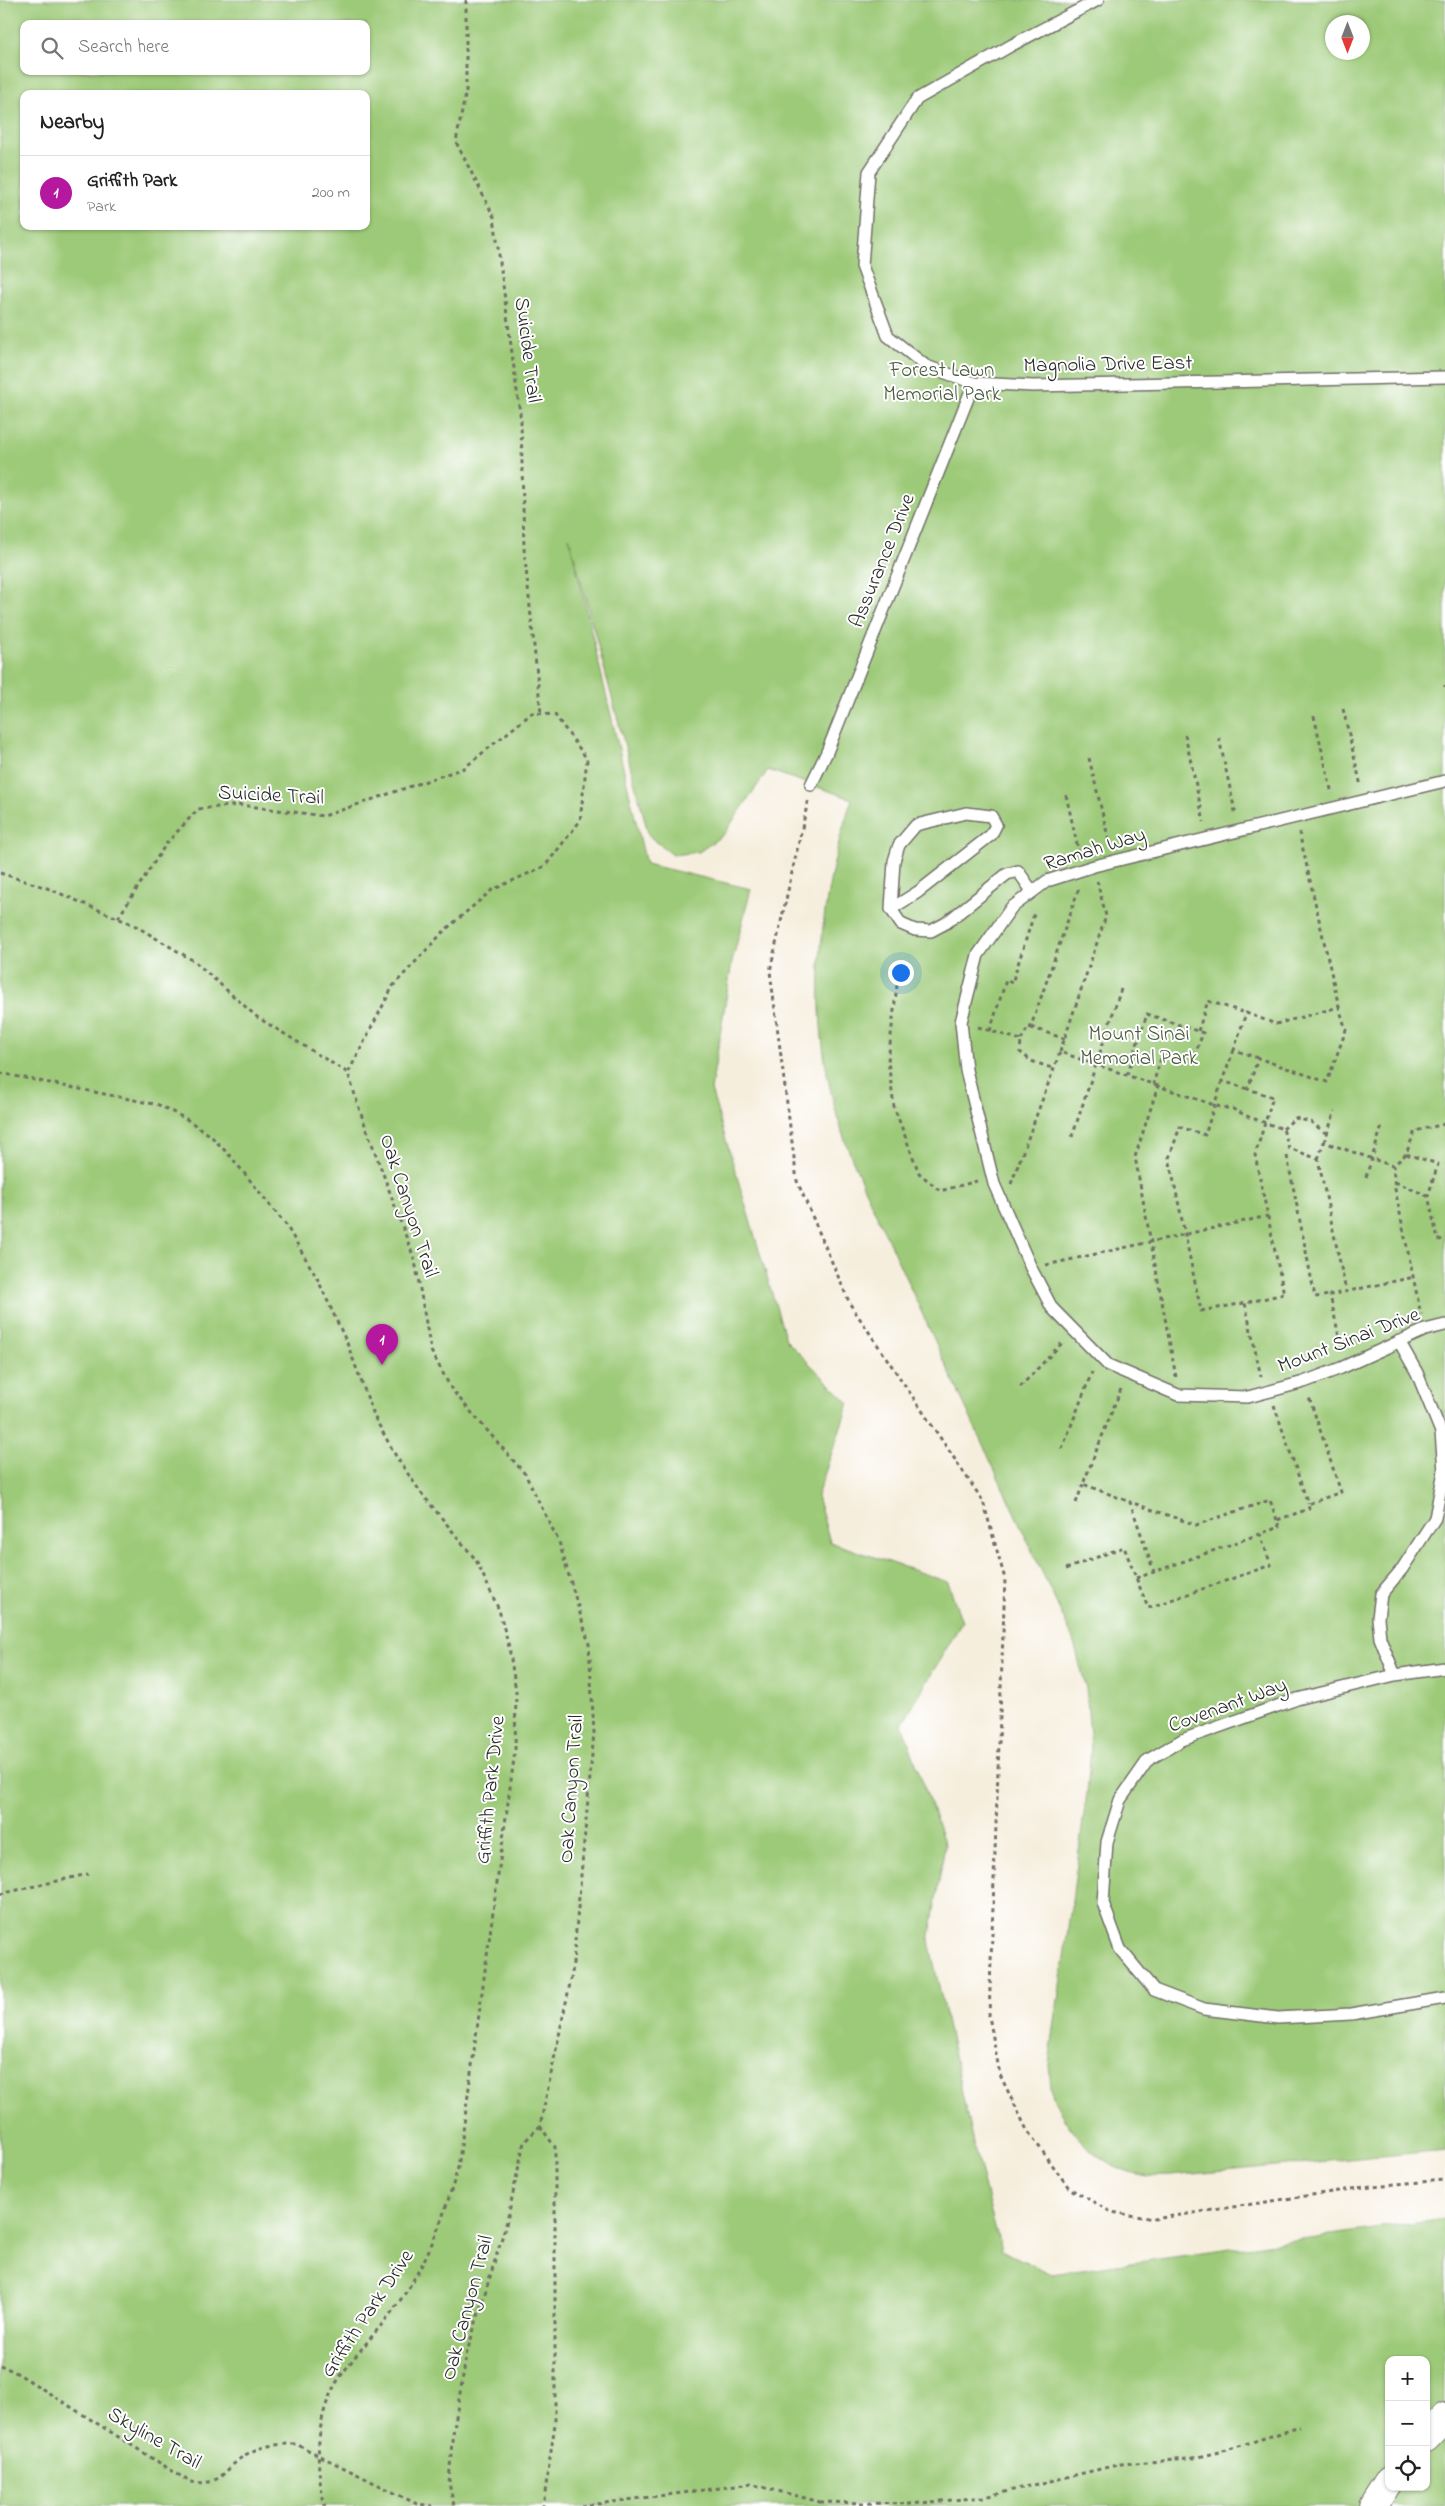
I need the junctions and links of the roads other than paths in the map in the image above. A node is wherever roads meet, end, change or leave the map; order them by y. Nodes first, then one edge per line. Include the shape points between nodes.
1 (1098, 0) edge
2 (1445, 377) edge
3 (974, 383) junction
4 (1445, 781) edge
5 (811, 785) road end
6 (1032, 892) junction
7 (891, 909) junction
8 (992, 1177) joint
9 (1445, 1325) edge
10 (1399, 1341) junction
11 (1445, 1668) edge
12 (1394, 1675) junction
13 (1445, 1998) edge
14 (1445, 2417) edge
15 (1430, 2433) edge
16 (1385, 2487) edge
17 (1373, 2506) edge

1 - 3 lane, Magnolia Drive East via 917,98 869,172 862,266 888,336 926,366
2 - 3 lane, Magnolia Drive East via 1033,386
3 - 5 lane, Assurance Drive
4 - 6 lane, Ramah Way via 1114,861 1047,881
6 - 7 lane via 1018,871 1007,874 946,923 931,931 915,930 901,924
6 - 8 lane, Ramah Way via 1011,908 978,955 960,1022 966,1070
7 - 7 lane via 894,861 899,845 916,825 966,813 991,816 996,825 992,835
8 - 10 lane, Mount Sinai Drive via 1052,1308 1108,1365 1128,1374 1178,1394 1248,1397 1304,1382
9 - 10 lane, Mount Sinai Drive
10 - 12 lane via 1417,1373 1441,1432 1444,1471 1435,1518 1402,1569 1381,1594 1380,1638
11 - 12 lane, Covenant Way
12 - 13 lane, Covenant Way via 1297,1699 1182,1740 1148,1760 1120,1800 1106,1842 1103,1903 1120,1949 1154,1990 1204,2009 1278,2018 1352,2014
14 - 15 street
16 - 17 street

